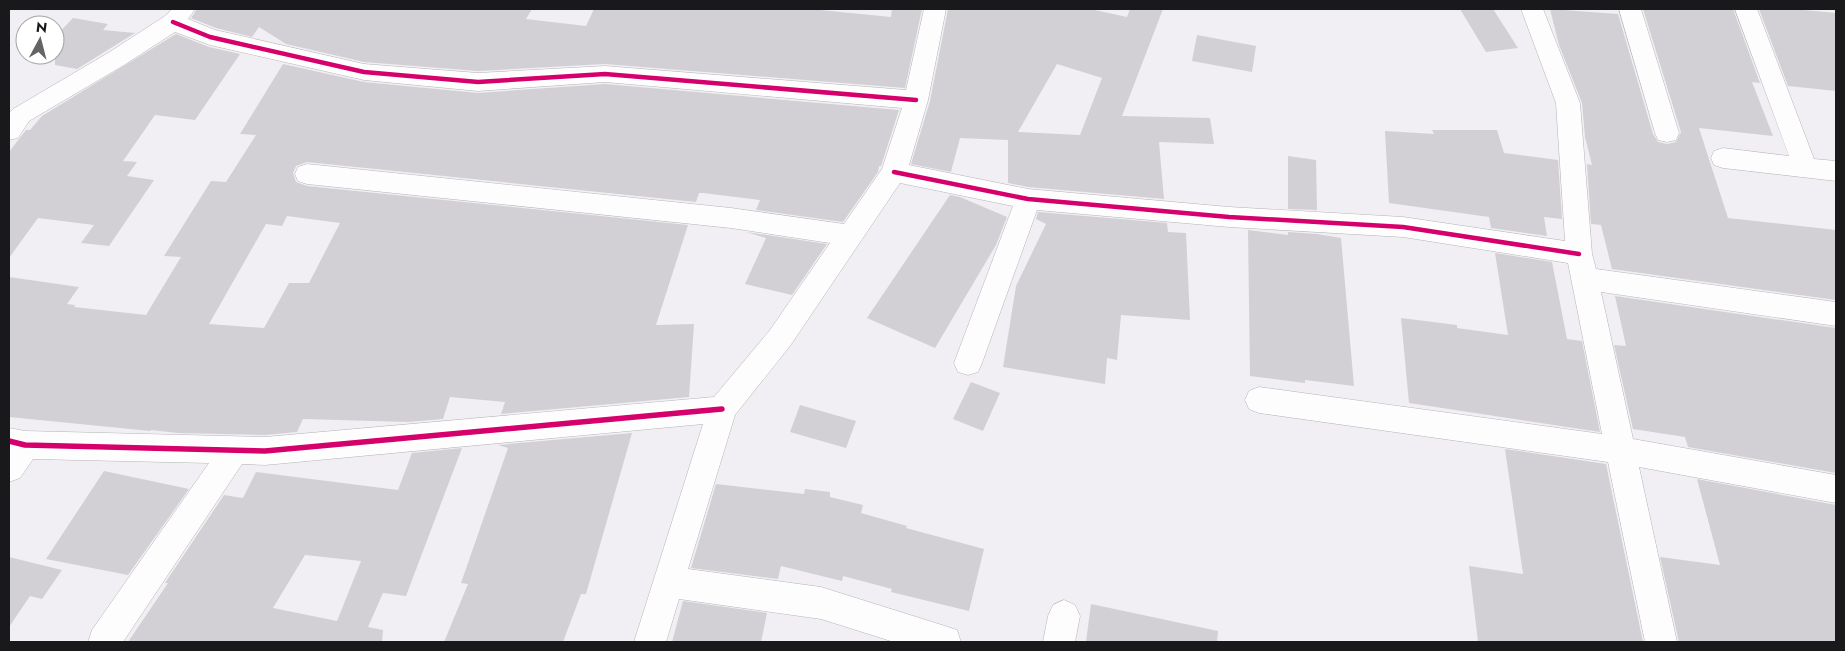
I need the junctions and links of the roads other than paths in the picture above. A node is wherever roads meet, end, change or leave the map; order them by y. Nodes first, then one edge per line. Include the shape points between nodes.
1 (934, 9) edge
2 (1532, 9) edge
3 (1630, 9) edge
4 (1746, 9) edge
5 (178, 15) edge
6 (916, 100) junction
7 (9, 131) edge
8 (1667, 133) dead end
9 (1723, 158) dead end
10 (1806, 168) junction
11 (1836, 171) edge
12 (894, 172) junction
13 (307, 174) dead end
14 (1028, 199) junction
15 (851, 236) junction
16 (1581, 266) junction
17 (1836, 314) edge
18 (968, 363) dead end
19 (1259, 400) dead end
20 (722, 409) junction
21 (235, 450) junction
22 (1620, 450) junction
23 (14, 451) edge
24 (1836, 489) edge
25 (668, 582) junction
26 (104, 642) edge
27 (650, 642) edge
28 (945, 642) edge
29 (1661, 642) edge

1 - 6 street
2 - 16 street via 1568,103
3 - 8 street
4 - 10 street
5 - 6 street via 210,37 364,72 478,82 605,74
5 - 7 street via 116,59 21,115
6 - 12 street
9 - 10 street
10 - 11 street
12 - 14 street
12 - 15 street
13 - 15 street via 731,218
14 - 16 street via 1229,217 1403,227
14 - 18 street
15 - 20 street via 780,338
16 - 17 street
16 - 22 street
19 - 22 street
20 - 21 street via 265,451
20 - 25 street
21 - 23 street
21 - 26 street
22 - 24 street
22 - 29 street
25 - 27 street
25 - 28 street via 821,603

